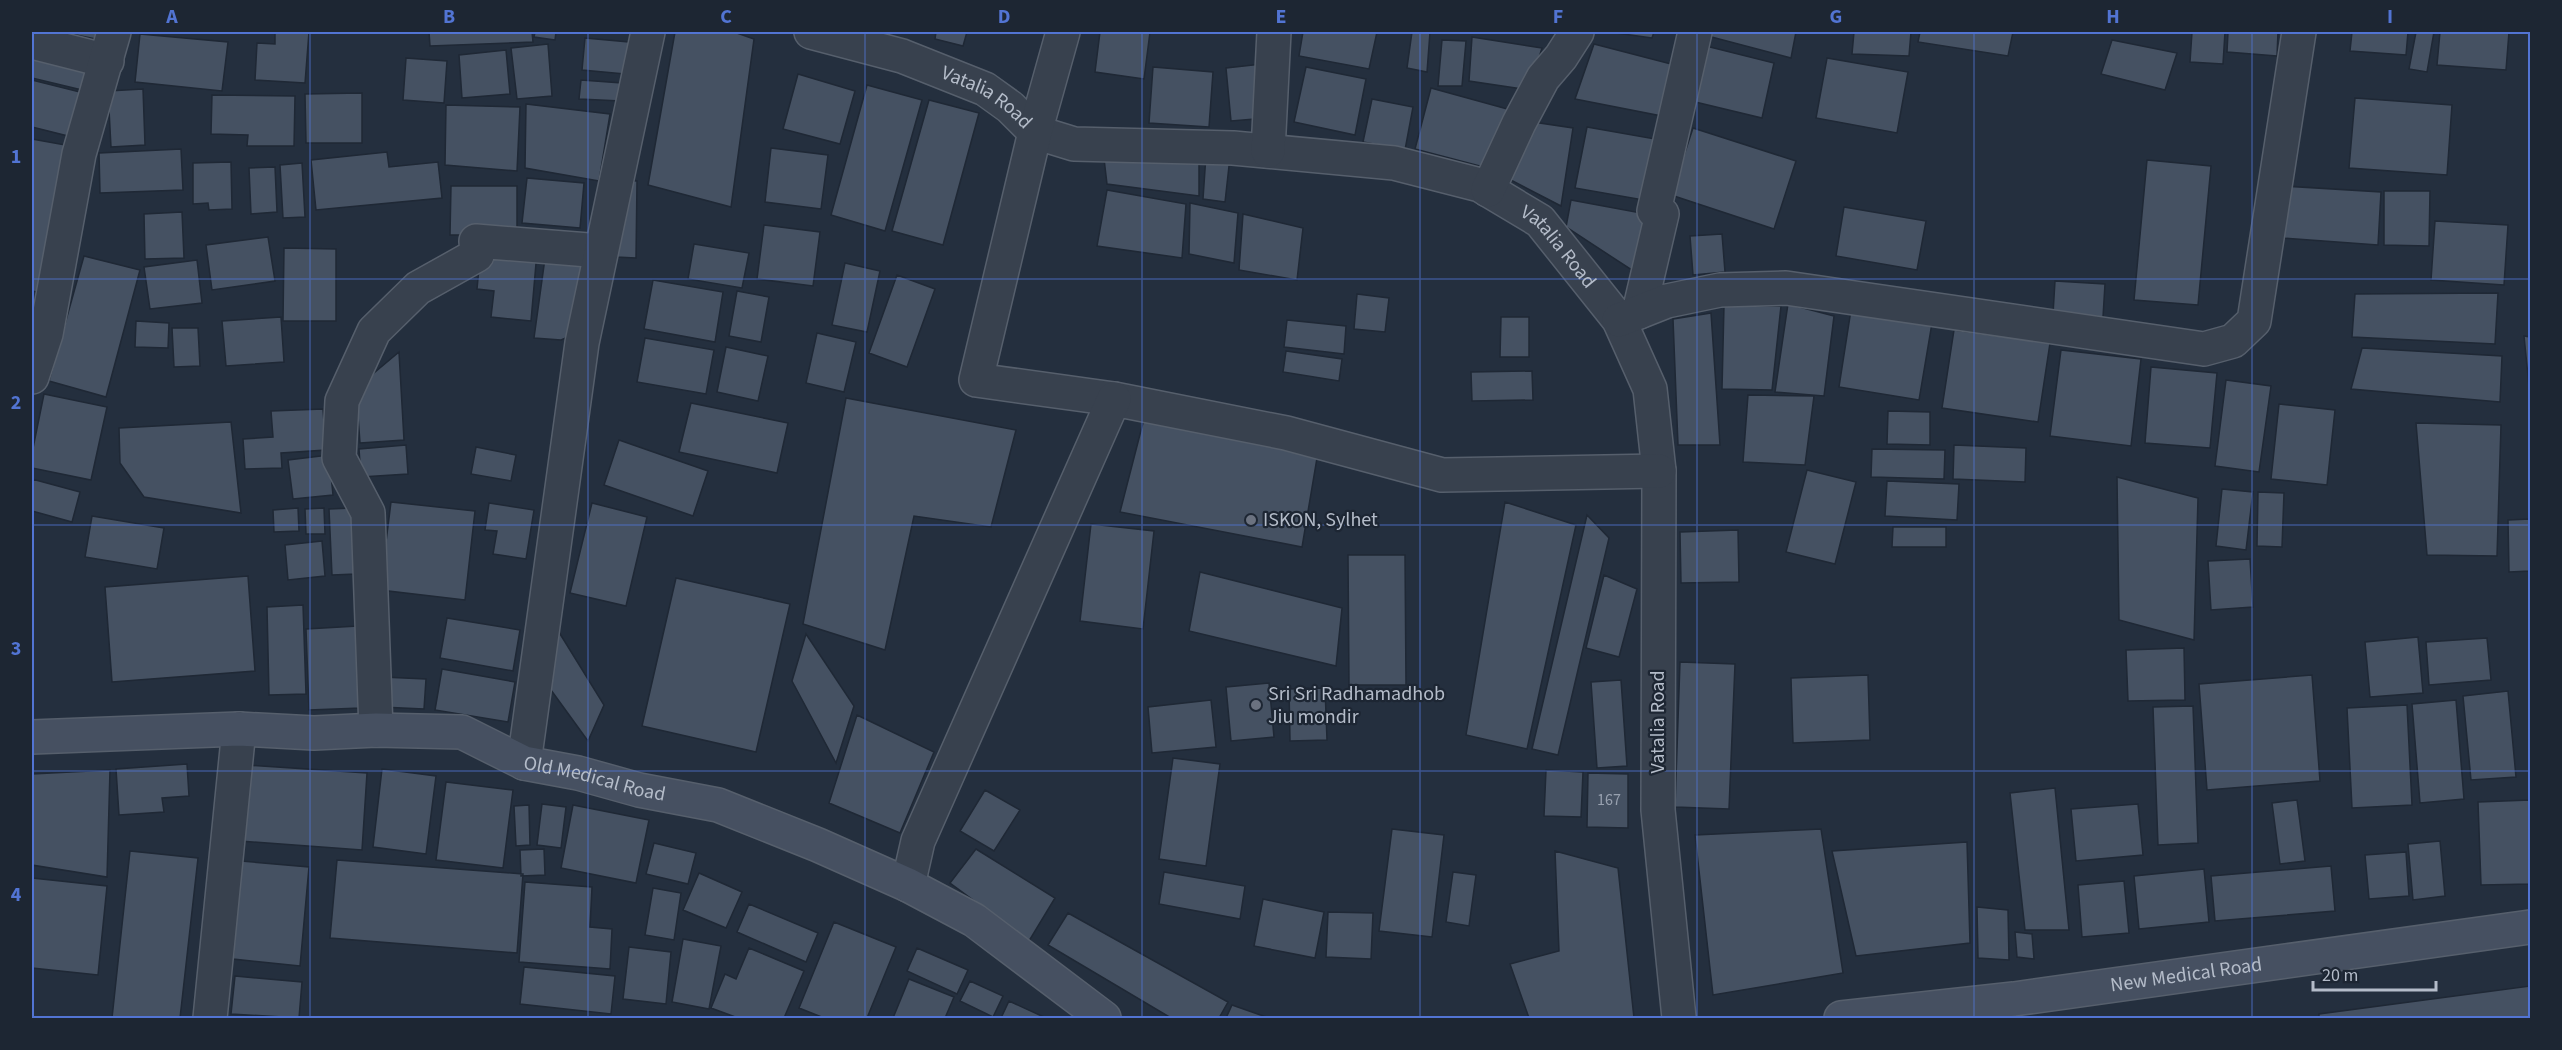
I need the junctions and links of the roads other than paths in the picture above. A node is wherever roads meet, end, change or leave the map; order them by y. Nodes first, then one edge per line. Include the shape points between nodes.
1 (648, 32) edge
2 (811, 32) edge
3 (1063, 32) edge
4 (1274, 32) edge
5 (1577, 32) edge
6 (1695, 32) edge
7 (2299, 32) edge
8 (32, 42) edge
9 (111, 46) edge
10 (1035, 132) junction
11 (1268, 151) junction
12 (1488, 190) junction
13 (601, 251) junction
14 (1629, 316) junction
15 (32, 377) edge
16 (1114, 399) junction
17 (1659, 471) junction
18 (239, 729) junction
19 (376, 730) junction
20 (32, 738) edge
21 (524, 762) junction
22 (908, 885) junction
23 (2530, 927) edge
24 (210, 1018) edge
25 (1104, 1018) edge
26 (1679, 1018) edge
27 (1841, 1018) edge

1 - 13 street
2 - 10 street, Vatalia Road via 902,56 985,89
3 - 10 street
4 - 11 street
5 - 12 street via 1543,78
6 - 14 street via 1654,211 1662,214
7 - 14 street via 2254,321 2233,341 2204,349 1786,288 1720,290 1667,301
8 - 9 street
9 - 15 street via 79,154 46,334
10 - 11 street, Vatalia Road via 1074,144
10 - 16 street via 976,380
11 - 12 street, Vatalia Road via 1394,163
12 - 14 street, Vatalia Road via 1540,221
13 - 19 street via 476,241 477,255 418,288 374,331 342,401 339,458 368,513
13 - 21 street via 582,343
14 - 17 street, Vatalia Road via 1650,389
16 - 17 street via 1286,433 1442,475
16 - 22 street via 918,841
17 - 26 street, Vatalia Road via 1658,810
18 - 19 street, Old Medical Road via 314,733
18 - 20 street, Old Medical Road
18 - 24 street
19 - 21 street, Old Medical Road via 462,732
21 - 22 street, Old Medical Road via 718,805
22 - 25 street, Old Medical Road via 974,920
23 - 27 street, New Medical Road via 2013,999

